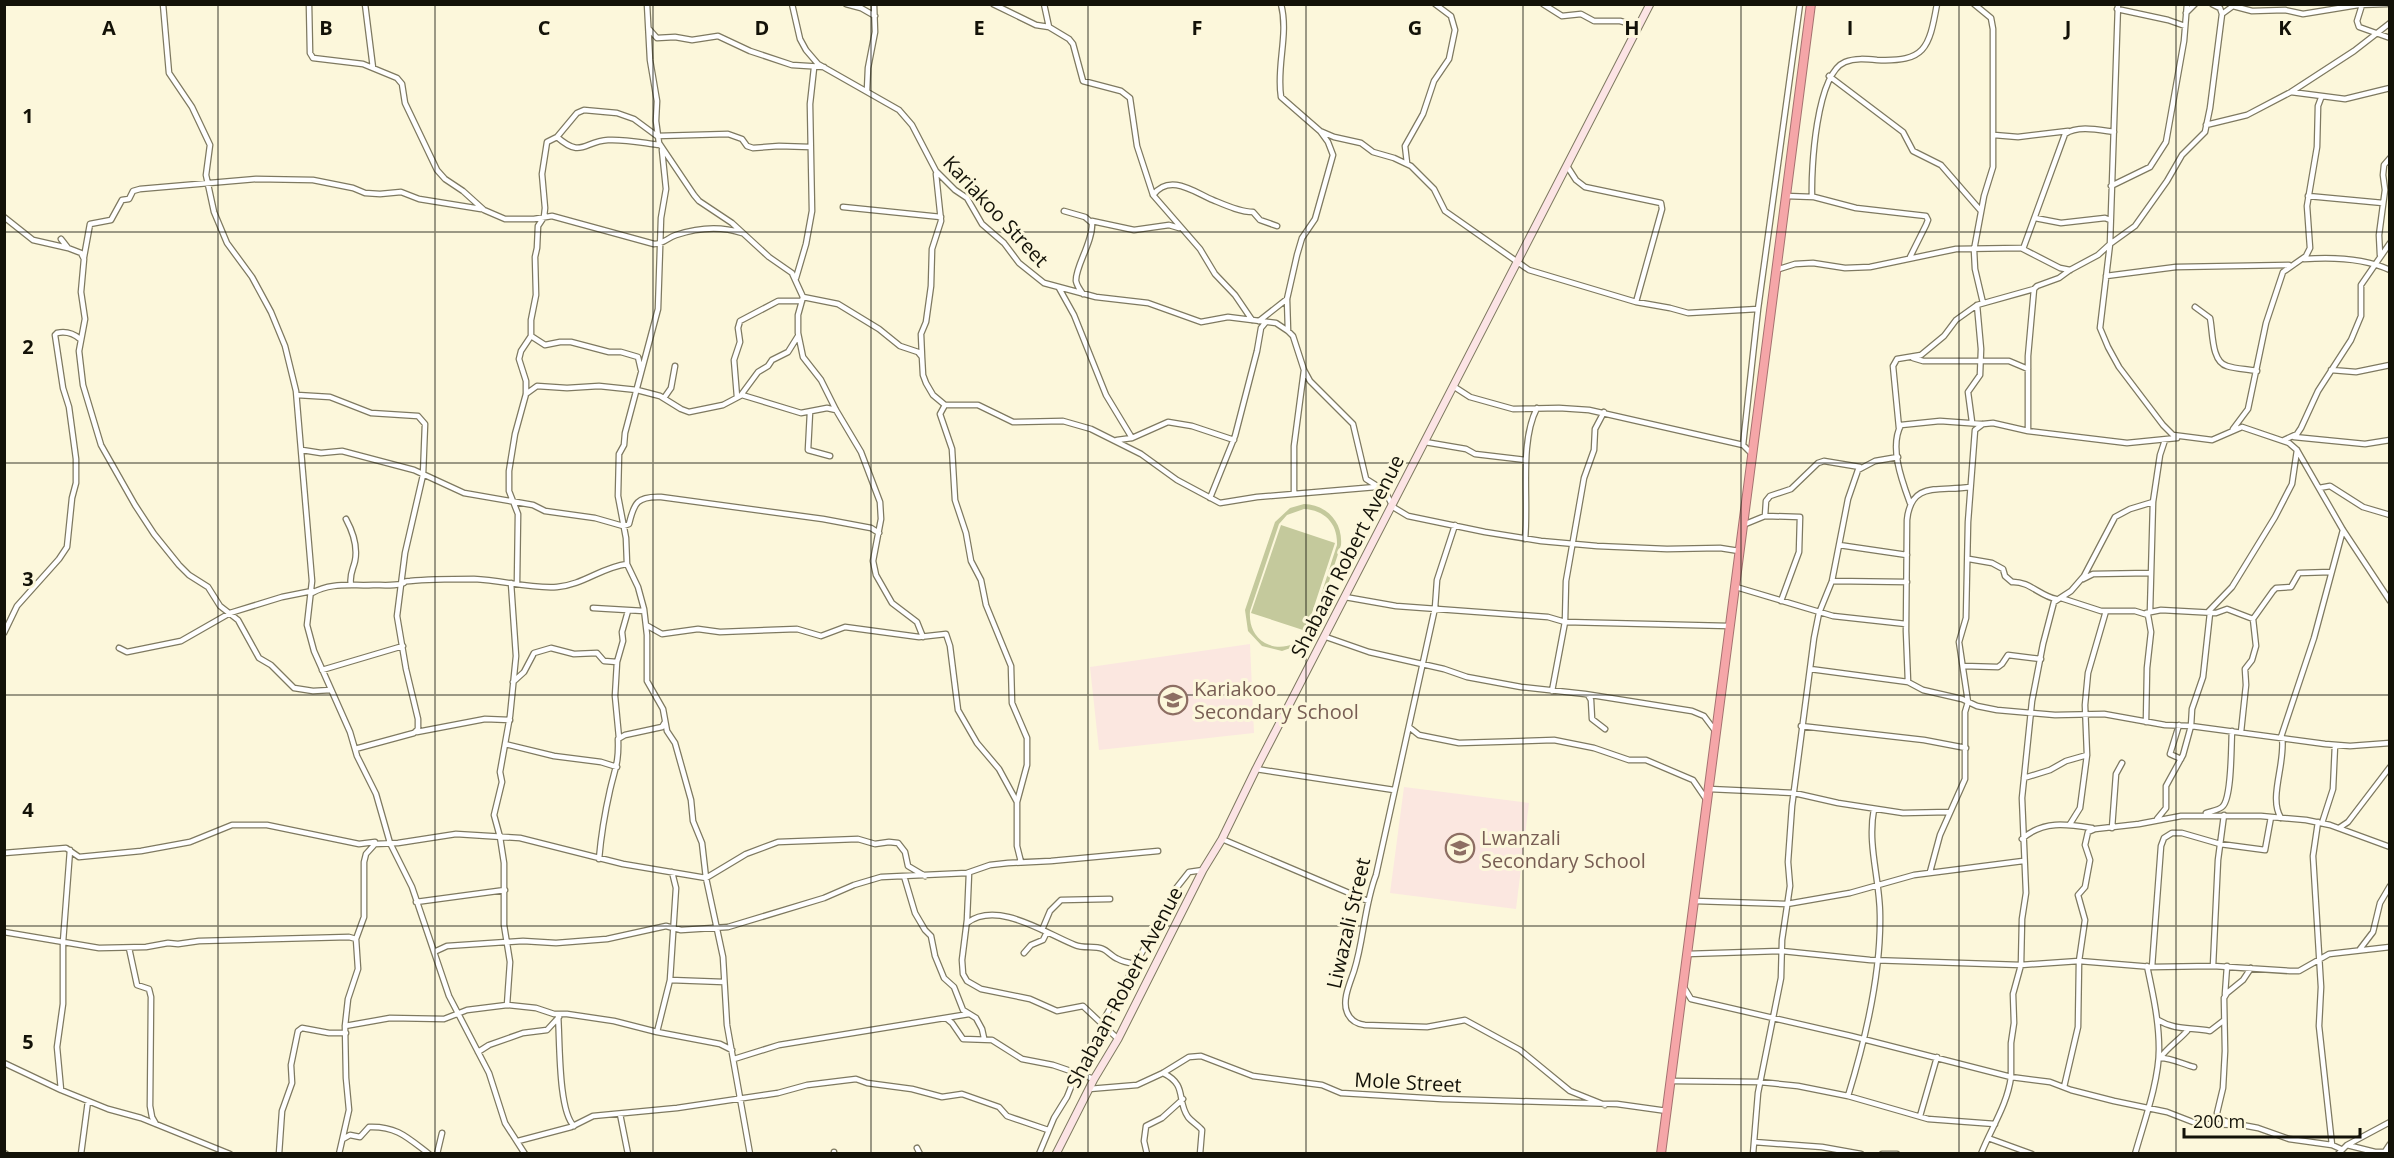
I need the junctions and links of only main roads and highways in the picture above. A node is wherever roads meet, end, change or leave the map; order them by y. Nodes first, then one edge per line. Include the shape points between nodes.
1 (1811, 4) edge
2 (1661, 1154) edge

1 - 2 highway

